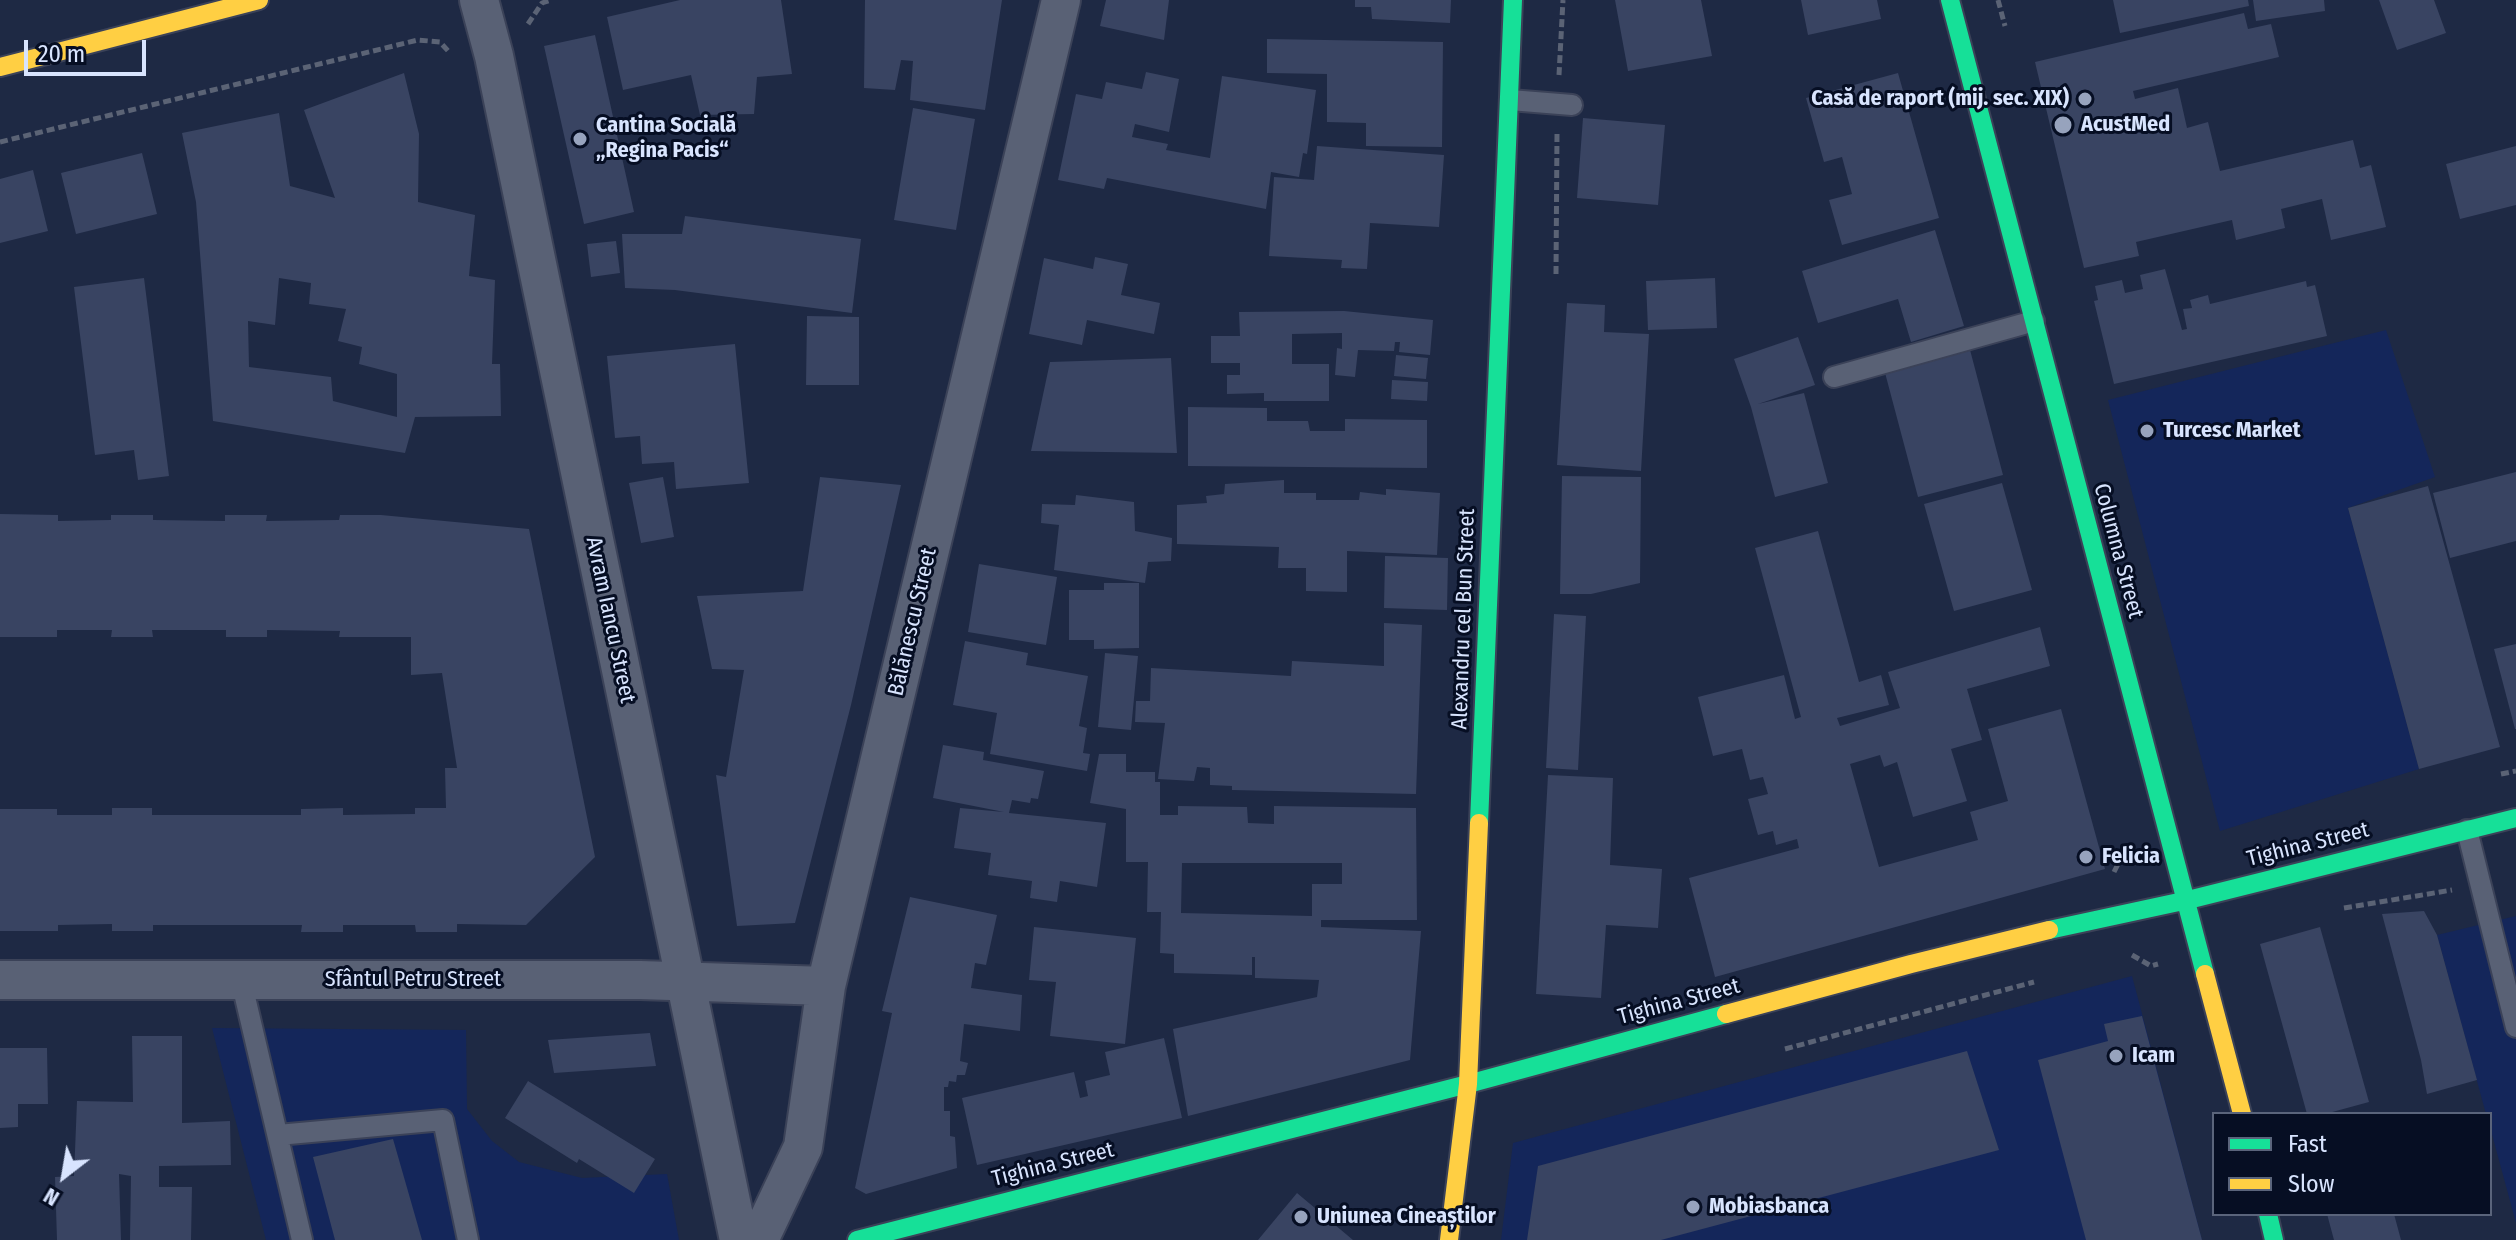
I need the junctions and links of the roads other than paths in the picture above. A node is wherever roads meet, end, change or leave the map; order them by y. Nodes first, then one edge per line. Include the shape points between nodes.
1 (259, 0) edge
2 (479, 0) edge
3 (1061, 0) edge
4 (1513, 0) edge
5 (1950, 0) edge
6 (0, 47) edge
7 (54, 53) junction
8 (0, 67) edge
9 (1510, 100) junction
10 (1572, 105) dead end
11 (2034, 321) junction
12 (1834, 377) dead end
13 (2516, 818) edge
14 (2467, 830) junction
15 (2188, 900) junction
16 (0, 980) edge
17 (241, 980) junction
18 (684, 981) junction
19 (826, 986) junction
20 (2516, 1027) edge
21 (1468, 1084) junction
22 (2242, 1112) edge
23 (278, 1135) junction
24 (2268, 1216) edge
25 (302, 1240) edge
26 (468, 1240) edge
27 (739, 1240) edge
28 (759, 1240) edge
29 (857, 1240) edge
30 (1449, 1240) edge
31 (2274, 1240) edge

1 - 7 street
2 - 18 street, Avram Iancu Street
3 - 19 street, Bălănescu Street
4 - 9 street, Alexandru cel Bun Street
5 - 11 street, Columna Street
6 - 7 street
7 - 8 street
9 - 10 lane
9 - 21 street, Alexandru cel Bun Street
11 - 12 lane
11 - 15 street, Columna Street
13 - 14 street, Tighina Street
14 - 15 street, Tighina Street
14 - 20 lane
15 - 21 street, Tighina Street via 1911,964
15 - 22 street, Columna Street
16 - 17 street, Sfântul Petru Street
17 - 18 street, Sfântul Petru Street
17 - 23 lane
18 - 19 street, Sfântul Petru Street
18 - 27 street, Avram Iancu Street
19 - 28 street, Bălănescu Street via 803,1147
21 - 29 street, Tighina Street
21 - 30 street, Alexandru cel Bun Street
23 - 25 lane
23 - 26 lane via 443,1120
24 - 31 street

